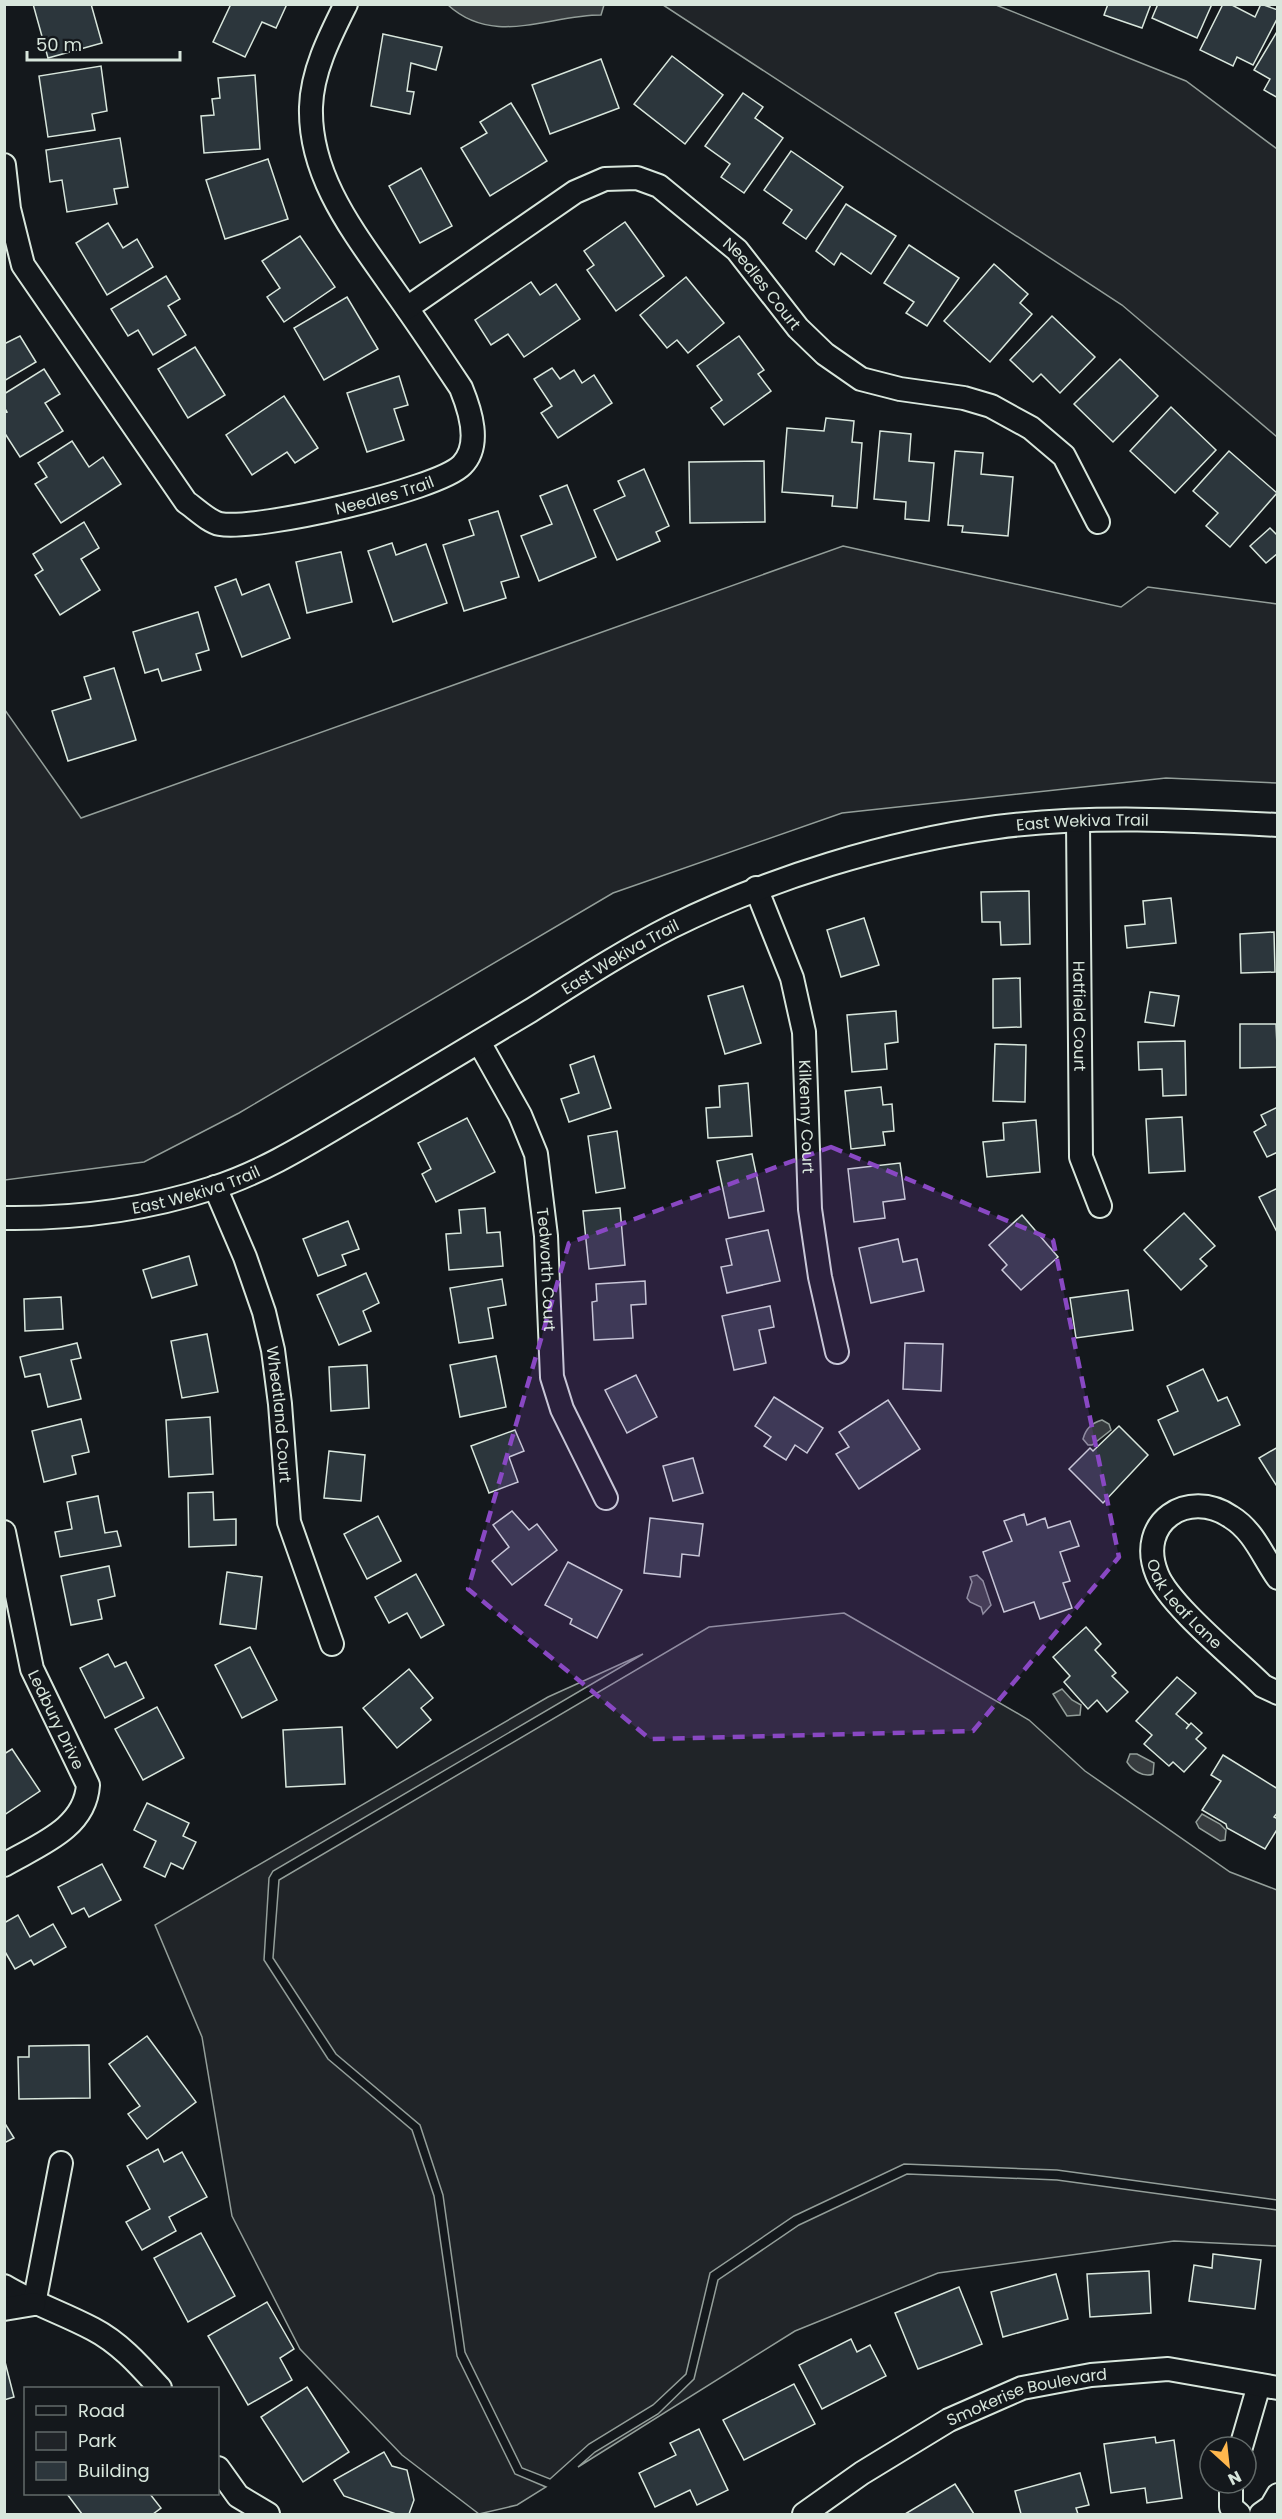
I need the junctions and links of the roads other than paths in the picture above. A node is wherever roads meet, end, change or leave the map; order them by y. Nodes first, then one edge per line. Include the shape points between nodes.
1 (346, 4) edge
2 (4, 165) edge
3 (407, 308) junction
4 (1098, 522) dead end
5 (1078, 822) junction
6 (1278, 825) edge
7 (756, 888) junction
8 (479, 1042) junction
9 (215, 1187) junction
10 (1100, 1206) dead end
11 (4, 1218) edge
12 (837, 1352) dead end
13 (606, 1498) dead end
14 (4, 1532) edge
15 (1278, 1578) edge
16 (332, 1644) dead end
17 (1278, 1693) edge
18 (4, 1865) edge
19 (61, 2163) dead end
20 (4, 2286) edge
21 (34, 2304) junction
22 (4, 2309) edge
23 (1268, 2386) edge
24 (159, 2387) edge
25 (1246, 2435) edge
26 (219, 2469) edge
27 (1231, 2495) edge
28 (1278, 2495) edge
29 (268, 2514) edge
30 (804, 2514) edge
31 (1239, 2514) edge
32 (1261, 2514) edge

1 - 3 street, Needles Trail via 316,75 311,107 315,144 324,177 344,218
2 - 3 street, Needles Trail via 9,209 23,265 186,502 219,525 256,523 402,492 437,481 462,465 471,449 472,416 461,388
3 - 4 street, Needles Court via 575,192 605,179 638,178 659,186 736,250 798,328 825,354 861,379 964,398 991,406 1030,428 1064,456
5 - 6 street, East Wekiva Trail
5 - 7 street, East Wekiva Trail via 999,827 931,838
5 - 10 street, Hatfield Court via 1081,1156
7 - 8 street, East Wekiva Trail via 618,956
7 - 12 street, Kilkenny Court via 792,978 804,1032 810,1209
8 - 9 street, East Wekiva Trail via 272,1163
8 - 13 street, Tedworth Court via 520,1115 536,1154 546,1236 552,1377 562,1409
9 - 11 street, East Wekiva Trail via 139,1208 96,1215
9 - 16 street, Wheatland Court via 264,1312 280,1404 289,1522
14 - 18 street, Ledbury Drive via 32,1669 88,1785 87,1800 78,1818
15 - 17 street, Oak Leaf Lane via 1257,1543 1232,1517 1217,1509 1192,1507 1174,1511 1162,1520 1151,1543 1156,1573 1174,1600 1263,1686
19 - 21 street
20 - 21 street
21 - 22 street
21 - 24 street via 94,2330 129,2354
23 - 25 street
23 - 30 street, Smokerise Boulevard via 1168,2369 1091,2374 1022,2388 949,2420
26 - 29 street via 238,2496
27 - 31 street via 1231,2507
28 - 32 street

